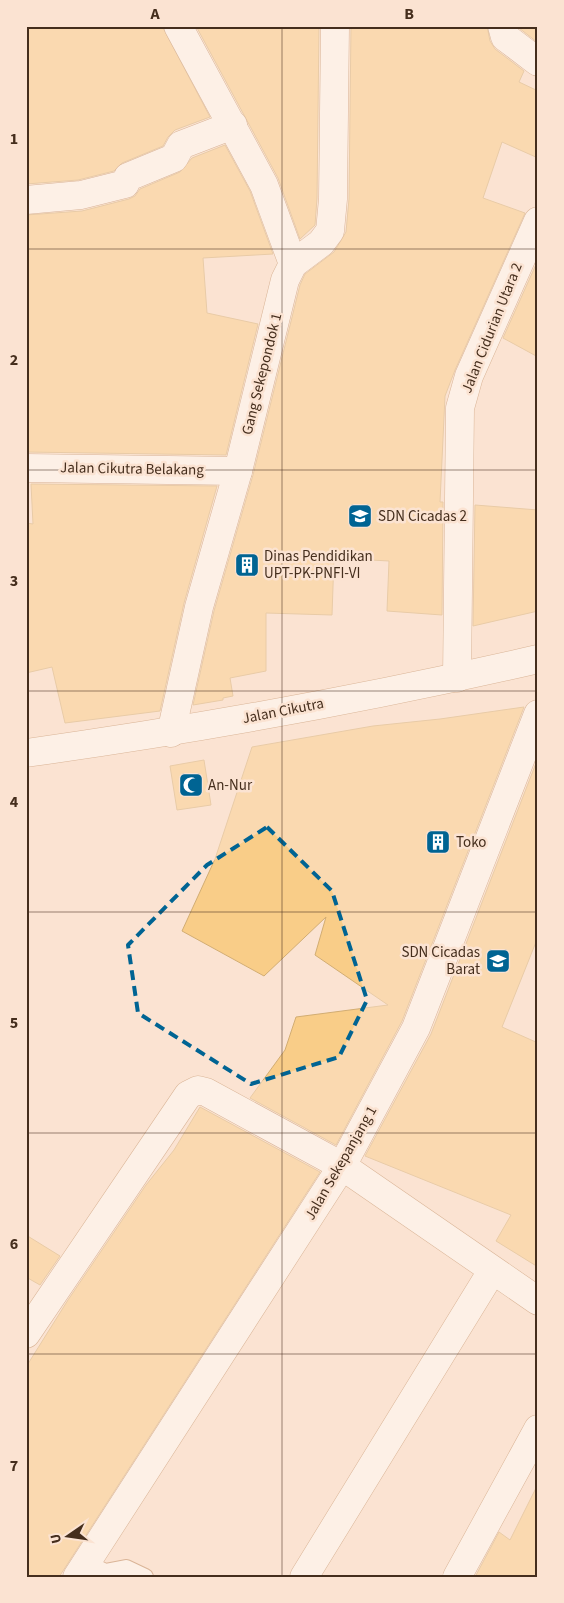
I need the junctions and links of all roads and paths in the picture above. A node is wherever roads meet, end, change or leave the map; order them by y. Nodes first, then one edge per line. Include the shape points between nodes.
1 (178, 26) edge
2 (335, 26) edge
3 (502, 26) edge
4 (538, 62) edge
5 (232, 125) junction
6 (26, 200) edge
7 (538, 221) edge
8 (293, 264) junction
9 (26, 468) edge
10 (238, 471) junction
11 (538, 658) edge
12 (457, 678) junction
13 (538, 714) edge
14 (171, 733) junction
15 (26, 752) edge
16 (342, 1166) junction
17 (492, 1271) junction
18 (538, 1301) edge
19 (26, 1334) edge
20 (538, 1429) edge
21 (81, 1570) edge
22 (145, 1577) edge
23 (304, 1577) edge
24 (457, 1577) edge

1 - 5 street
2 - 8 street via 330,232 322,243
3 - 4 street via 506,37
5 - 6 street via 181,145 174,158 128,177 125,184 81,195
5 - 8 street via 264,185
7 - 12 street, Jalan Cidurian Utara 2 via 469,376 460,408
8 - 10 street, Gang Sekepondok 1 via 285,280
9 - 10 street, Jalan Cikutra Belakang
10 - 14 street, Gang Sekepondok 1 via 199,606
11 - 12 street, Jalan Cikutra
12 - 14 street, Jalan Cikutra
13 - 16 street, Jalan Sekepanjang 1 via 416,1028
14 - 15 street, Jalan Cikutra
16 - 17 street
16 - 19 street via 206,1092 198,1090 188,1095
16 - 21 street, Jalan Sekepanjang 1
17 - 18 street
17 - 23 street
20 - 24 street via 511,1473
21 - 22 lane via 105,1572 126,1568

